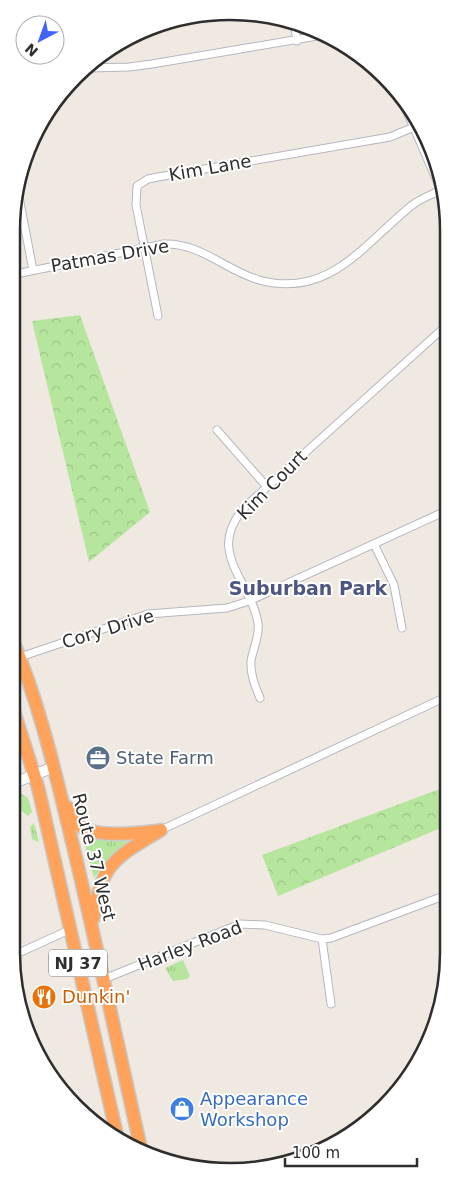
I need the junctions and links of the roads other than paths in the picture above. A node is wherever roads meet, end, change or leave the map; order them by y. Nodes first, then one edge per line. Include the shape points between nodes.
1 (295, 30) edge
2 (313, 37) edge
3 (297, 41) junction
4 (97, 68) edge
5 (414, 127) edge
6 (422, 146) edge
7 (429, 162) edge
8 (436, 192) edge
9 (21, 209) edge
10 (145, 248) junction
11 (33, 270) junction
12 (20, 273) edge
13 (158, 316) dead end
14 (440, 330) edge
15 (217, 430) dead end
16 (267, 487) junction
17 (440, 514) edge
18 (374, 544) junction
19 (249, 602) junction
20 (402, 628) dead end
21 (20, 657) joint
22 (260, 698) dead end
23 (440, 700) edge
24 (20, 730) edge
25 (54, 766) junction
26 (34, 774) junction
27 (20, 780) edge
28 (61, 796) junction
29 (161, 830) junction
30 (440, 898) edge
31 (92, 924) junction
32 (69, 930) junction
33 (322, 939) junction
34 (20, 952) edge
35 (104, 979) junction
36 (330, 1004) dead end
37 (116, 1130) edge
38 (140, 1142) edge

1 - 3 street
2 - 3 street
3 - 4 street via 129,67
5 - 10 street, Kim Lane via 390,137 148,180 137,186 135,192
6 - 7 street
8 - 10 street, Patmas Drive via 412,204 346,264 324,277 301,284 257,279 195,248 179,244
9 - 11 street
10 - 11 street, Patmas Drive
10 - 13 street, Kim Lane
11 - 12 street, Patmas Drive
14 - 16 street, Kim Court
15 - 16 street
16 - 19 street, Kim Court via 236,518 229,544 231,561
17 - 18 street, Cory Drive
18 - 19 street, Cory Drive
18 - 20 street via 394,585
19 - 21 street, Cory Drive via 228,608 148,614
19 - 22 street, Kim Court via 258,627 251,674
21 - 25 highway, Route 37 West / NJ 37
23 - 29 street
24 - 26 highway, NJ 37
25 - 26 street
25 - 28 highway, Route 37 West / NJ 37
26 - 27 street
26 - 32 highway, NJ 37
28 - 29 highway via 77,823 84,828 111,834
28 - 31 highway, Route 37 West / NJ 37
29 - 31 highway via 123,853 109,866 97,892
30 - 33 street
31 - 35 highway, Route 37 West / NJ 37
32 - 34 street
32 - 37 highway, NJ 37 via 85,987
33 - 35 street, Harley Road via 265,925 240,924
33 - 36 street
35 - 38 highway, Route 37 West / NJ 37

